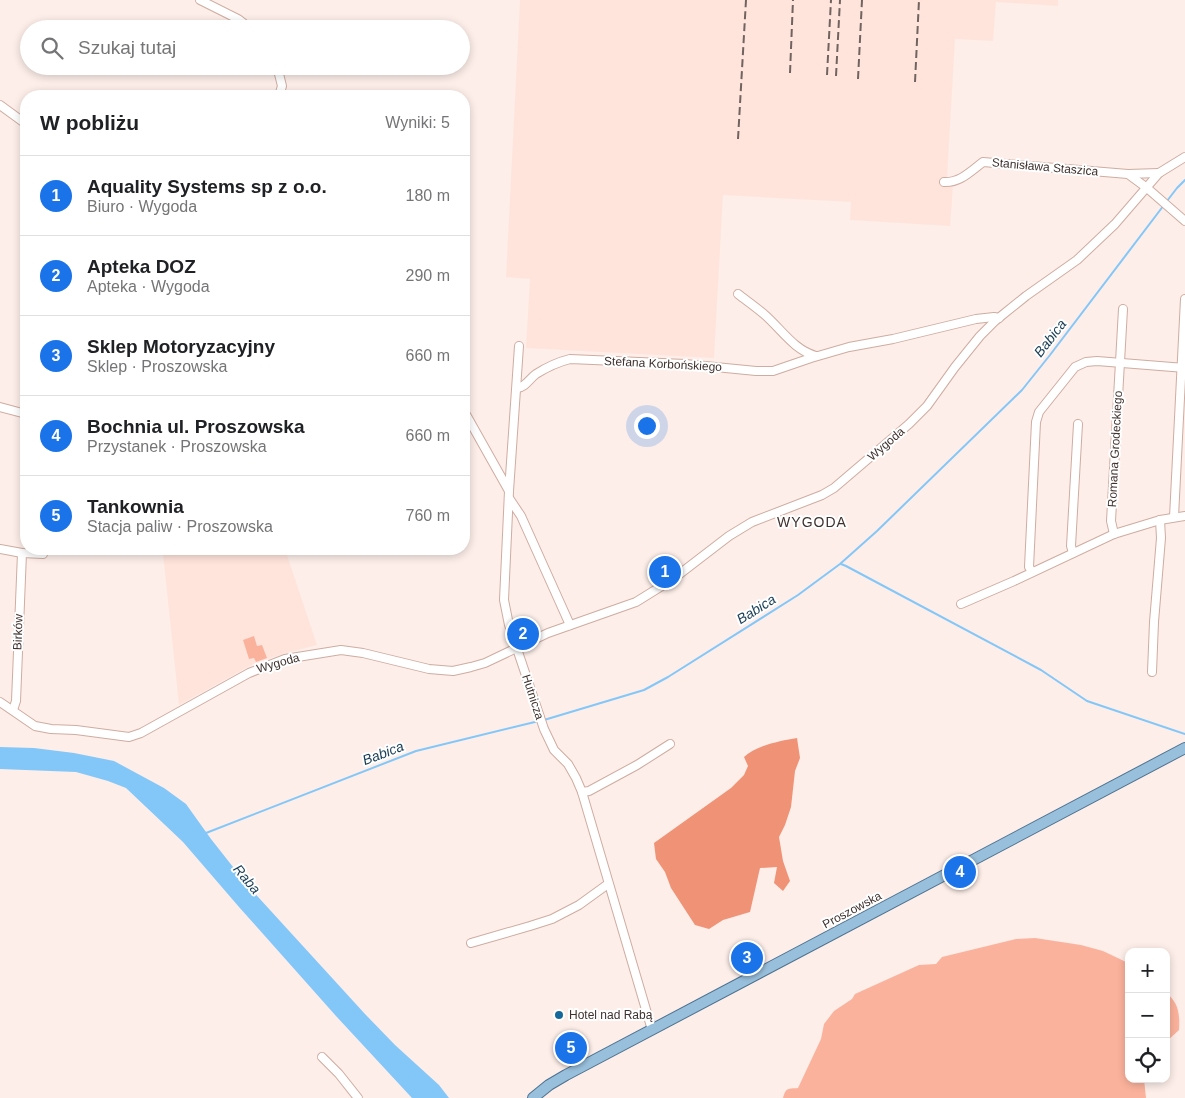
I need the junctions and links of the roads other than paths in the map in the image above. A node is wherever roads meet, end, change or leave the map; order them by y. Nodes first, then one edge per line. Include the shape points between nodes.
1 (200, 0) edge
2 (239, 20) edge
3 (279, 75) edge
4 (281, 90) edge
5 (0, 105) edge
6 (20, 120) edge
7 (1185, 157) edge
8 (1159, 173) junction
9 (1128, 174) junction
10 (944, 182) dead end
11 (1147, 188) junction
12 (1185, 221) edge
13 (738, 294) dead end
14 (1185, 299) edge
15 (1123, 309) dead end
16 (999, 318) junction
17 (519, 346) dead end
18 (816, 356) junction
19 (1120, 363) junction
20 (1183, 368) edge
21 (517, 388) junction
22 (0, 407) edge
23 (20, 412) edge
24 (470, 423) edge
25 (1078, 424) dead end
26 (509, 495) junction
27 (1185, 516) edge
28 (1174, 517) junction
29 (1160, 520) junction
30 (1114, 534) junction
31 (0, 549) edge
32 (20, 553) edge
33 (1073, 553) junction
34 (22, 555) edge
35 (1032, 572) junction
36 (961, 604) dead end
37 (570, 625) junction
38 (516, 648) junction
39 (1152, 672) dead end
40 (0, 702) edge
41 (13, 710) junction
42 (670, 744) dead end
43 (1185, 748) edge
44 (582, 792) junction
45 (608, 884) junction
46 (471, 943) dead end
47 (652, 1030) junction
48 (322, 1057) dead end
49 (358, 1098) edge
50 (534, 1098) edge

1 - 2 street
3 - 4 street
5 - 6 street
7 - 8 street
8 - 9 street, Stanisława Staszica
8 - 11 street
9 - 10 street, Stanisława Staszica via 983,162 960,179
9 - 11 street
11 - 12 street
11 - 16 street, Wygoda via 1083,254
13 - 18 street via 766,316 792,343
14 - 20 street
15 - 19 street, Romana Grodeckiego
16 - 18 street, Stefana Korbońskiego via 976,319
16 - 37 street, Wygoda via 980,336 927,406 834,488 752,522 636,602
17 - 21 street, Hutnicza
18 - 21 street, Stefana Korbońskiego via 773,370 756,371 570,359 558,362
19 - 20 street
19 - 30 street, Romana Grodeckiego via 1111,521
19 - 35 street via 1086,362 1075,367 1039,412 1029,567
20 - 28 street
21 - 26 street, Hutnicza
22 - 23 street
24 - 26 street
25 - 33 street
26 - 37 street
26 - 38 street, Hutnicza via 504,600
27 - 28 street
28 - 29 street
29 - 30 street
29 - 39 street
30 - 33 street
31 - 32 street
33 - 35 street
34 - 41 street, Birków
35 - 36 street
37 - 38 street, Wygoda
38 - 41 street, Wygoda via 484,663 453,671 341,650 285,659 248,673 129,737 35,726
38 - 44 street, Hutnicza via 544,729
40 - 41 street, Wygoda
42 - 44 street via 637,765
43 - 47 main road, Proszowska
44 - 45 street, Hutnicza
45 - 46 street via 552,919
45 - 47 street, Hutnicza
47 - 50 main road, Proszowska via 556,1081
48 - 49 street

